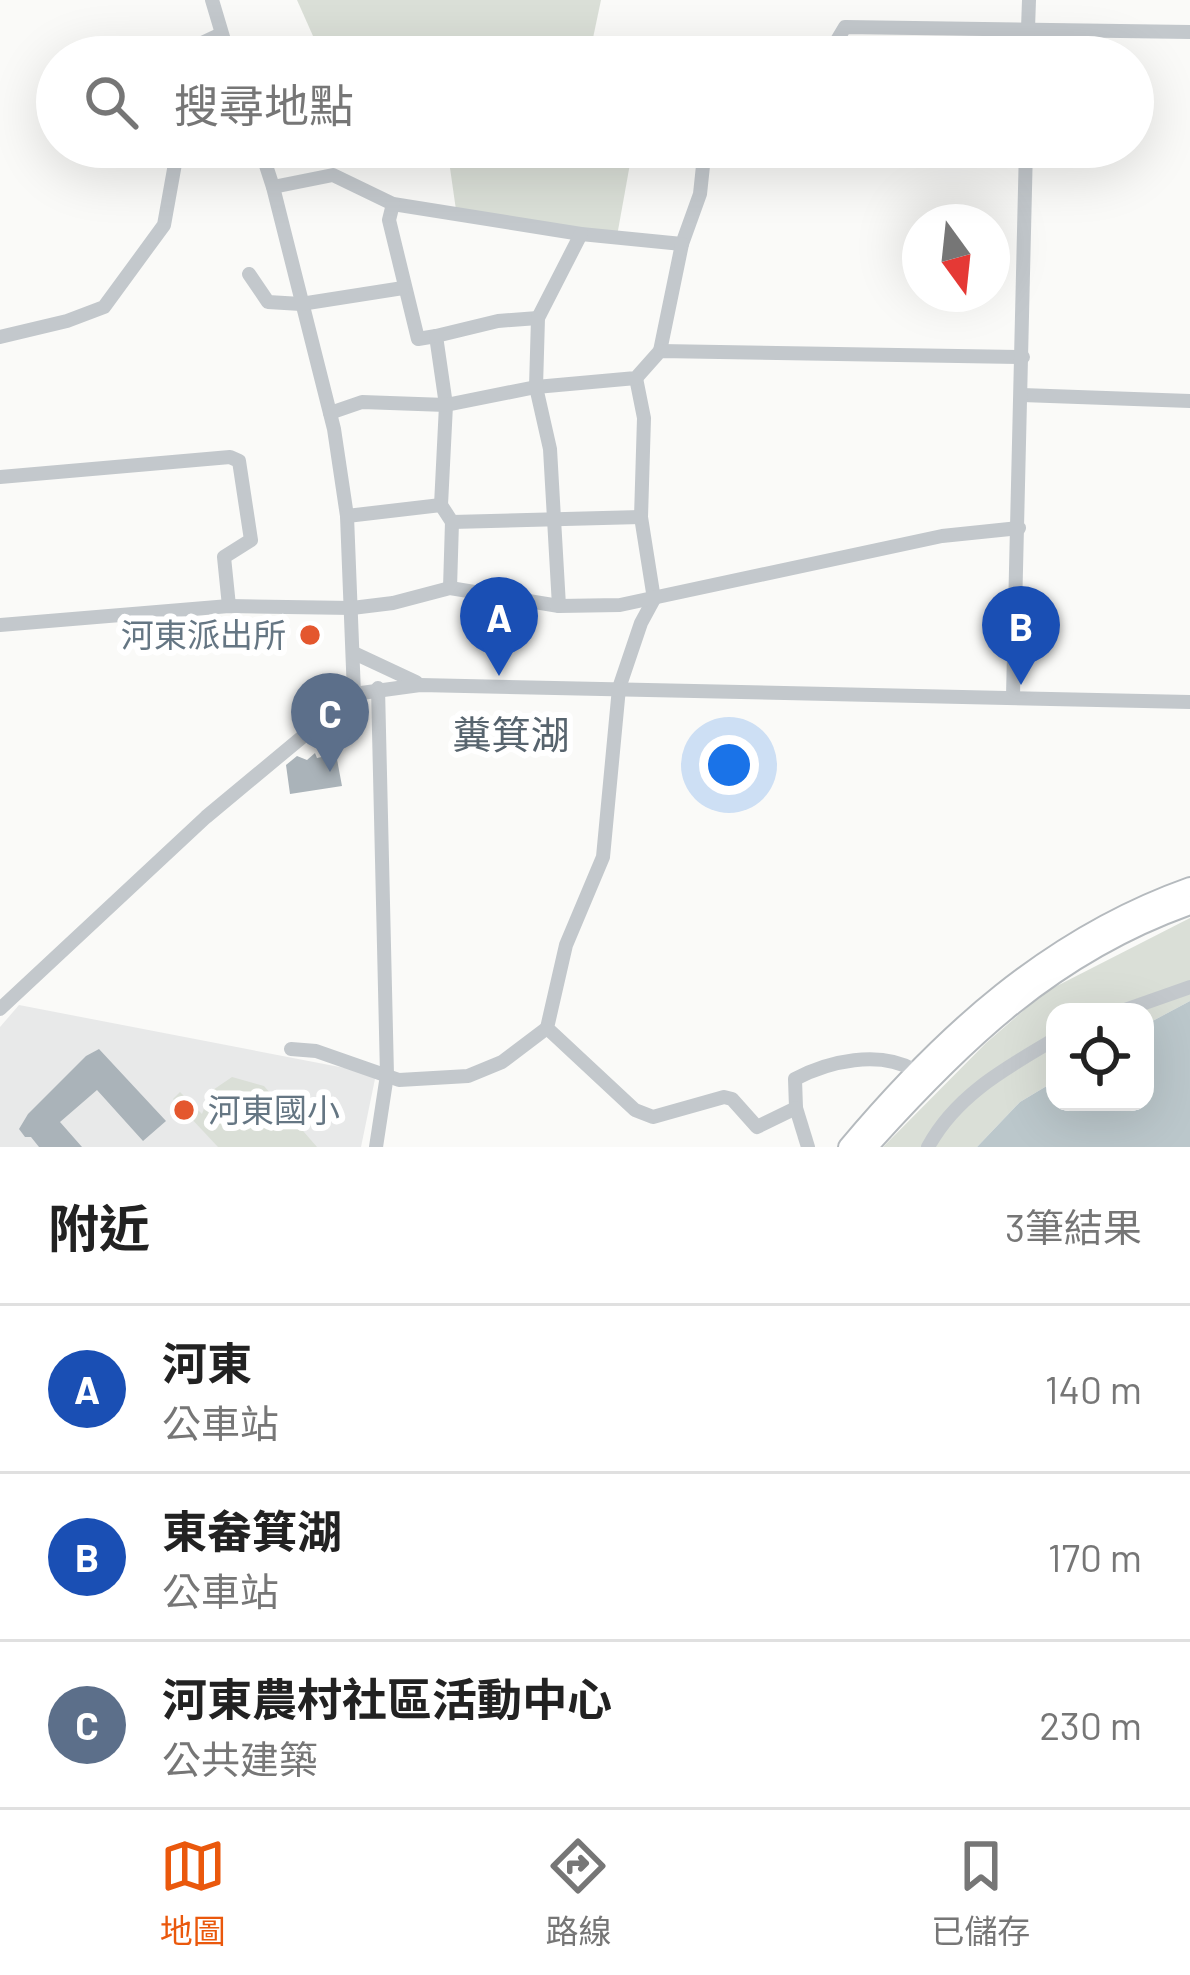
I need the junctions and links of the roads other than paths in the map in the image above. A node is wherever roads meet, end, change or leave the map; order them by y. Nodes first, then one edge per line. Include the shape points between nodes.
1 (212, 0) edge
2 (1029, 0) edge
3 (1028, 28) junction
4 (1190, 32) edge
5 (221, 34) joint
6 (217, 36) edge
7 (840, 36) edge
8 (1028, 36) edge
9 (174, 168) edge
10 (267, 168) edge
11 (703, 168) edge
12 (1026, 168) edge
13 (273, 187) junction
14 (393, 204) junction
15 (581, 234) junction
16 (682, 244) junction
17 (249, 274) dead end
18 (403, 289) junction
19 (301, 304) junction
20 (538, 318) junction
21 (0, 337) edge
22 (436, 337) junction
23 (660, 351) junction
24 (1022, 357) junction
25 (636, 378) junction
26 (536, 387) junction
27 (1022, 395) junction
28 (1190, 400) edge
29 (446, 405) junction
30 (330, 413) junction
31 (0, 477) edge
32 (441, 505) junction
33 (347, 515) junction
34 (641, 517) junction
35 (555, 518) junction
36 (452, 522) junction
37 (1019, 528) junction
38 (450, 588) junction
39 (654, 599) junction
40 (229, 606) junction
41 (559, 606) junction
42 (352, 608) junction
43 (0, 625) edge
44 (353, 652) junction
45 (420, 685) junction
46 (378, 688) junction
47 (620, 688) junction
48 (354, 694) junction
49 (1013, 696) junction
50 (1190, 702) edge
51 (1190, 887) edge
52 (1190, 905) edge
53 (1190, 987) edge
54 (1145, 1003) edge
55 (1, 1007) edge
56 (547, 1028) junction
57 (1046, 1044) edge
58 (291, 1049) dead end
59 (914, 1070) junction
60 (387, 1075) junction
61 (796, 1108) junction
62 (376, 1147) edge
63 (808, 1147) edge
64 (848, 1147) edge
65 (868, 1147) edge
66 (928, 1147) edge

1 - 5 street
2 - 3 street
3 - 4 street
3 - 7 street via 845,27
3 - 8 street
5 - 6 street
9 - 21 street via 164,225 104,307
10 - 13 street
11 - 16 street
12 - 24 street
13 - 14 street via 333,175
13 - 19 street
14 - 15 street
14 - 18 street
15 - 16 street
15 - 20 street
16 - 23 street
17 - 19 street via 268,302
18 - 19 street
18 - 22 street via 418,340
19 - 30 street
20 - 22 street
20 - 26 street
22 - 29 street
23 - 24 street
23 - 25 street
24 - 27 street
25 - 26 street
25 - 34 street via 644,418
26 - 29 street
26 - 35 street
27 - 28 street
27 - 37 street
29 - 30 street via 362,403
29 - 32 street
30 - 33 street
31 - 40 street via 239,461 251,539 224,557
32 - 33 street
32 - 36 street
33 - 42 street
34 - 35 street
34 - 39 street
35 - 36 street
35 - 41 street
36 - 38 street
37 - 39 street via 942,536
37 - 49 street
38 - 41 street
38 - 42 street
39 - 41 street
39 - 47 street
40 - 42 street
40 - 43 street
42 - 44 street
44 - 45 street
44 - 48 street
45 - 46 street
45 - 47 street
46 - 48 street
46 - 60 street
47 - 49 street
47 - 56 street via 603,856 566,945
48 - 55 street via 206,817
49 - 50 street
51 - 59 main road via 1041,962
52 - 65 main road via 1051,974 1009,1005
53 - 54 street
56 - 60 street via 475,1074
56 - 61 street via 635,1110 653,1117 724,1097 757,1127
57 - 66 street via 990,1076
58 - 60 street
59 - 61 street via 866,1059 816,1068 795,1079
59 - 64 main road
60 - 62 street
61 - 63 street

